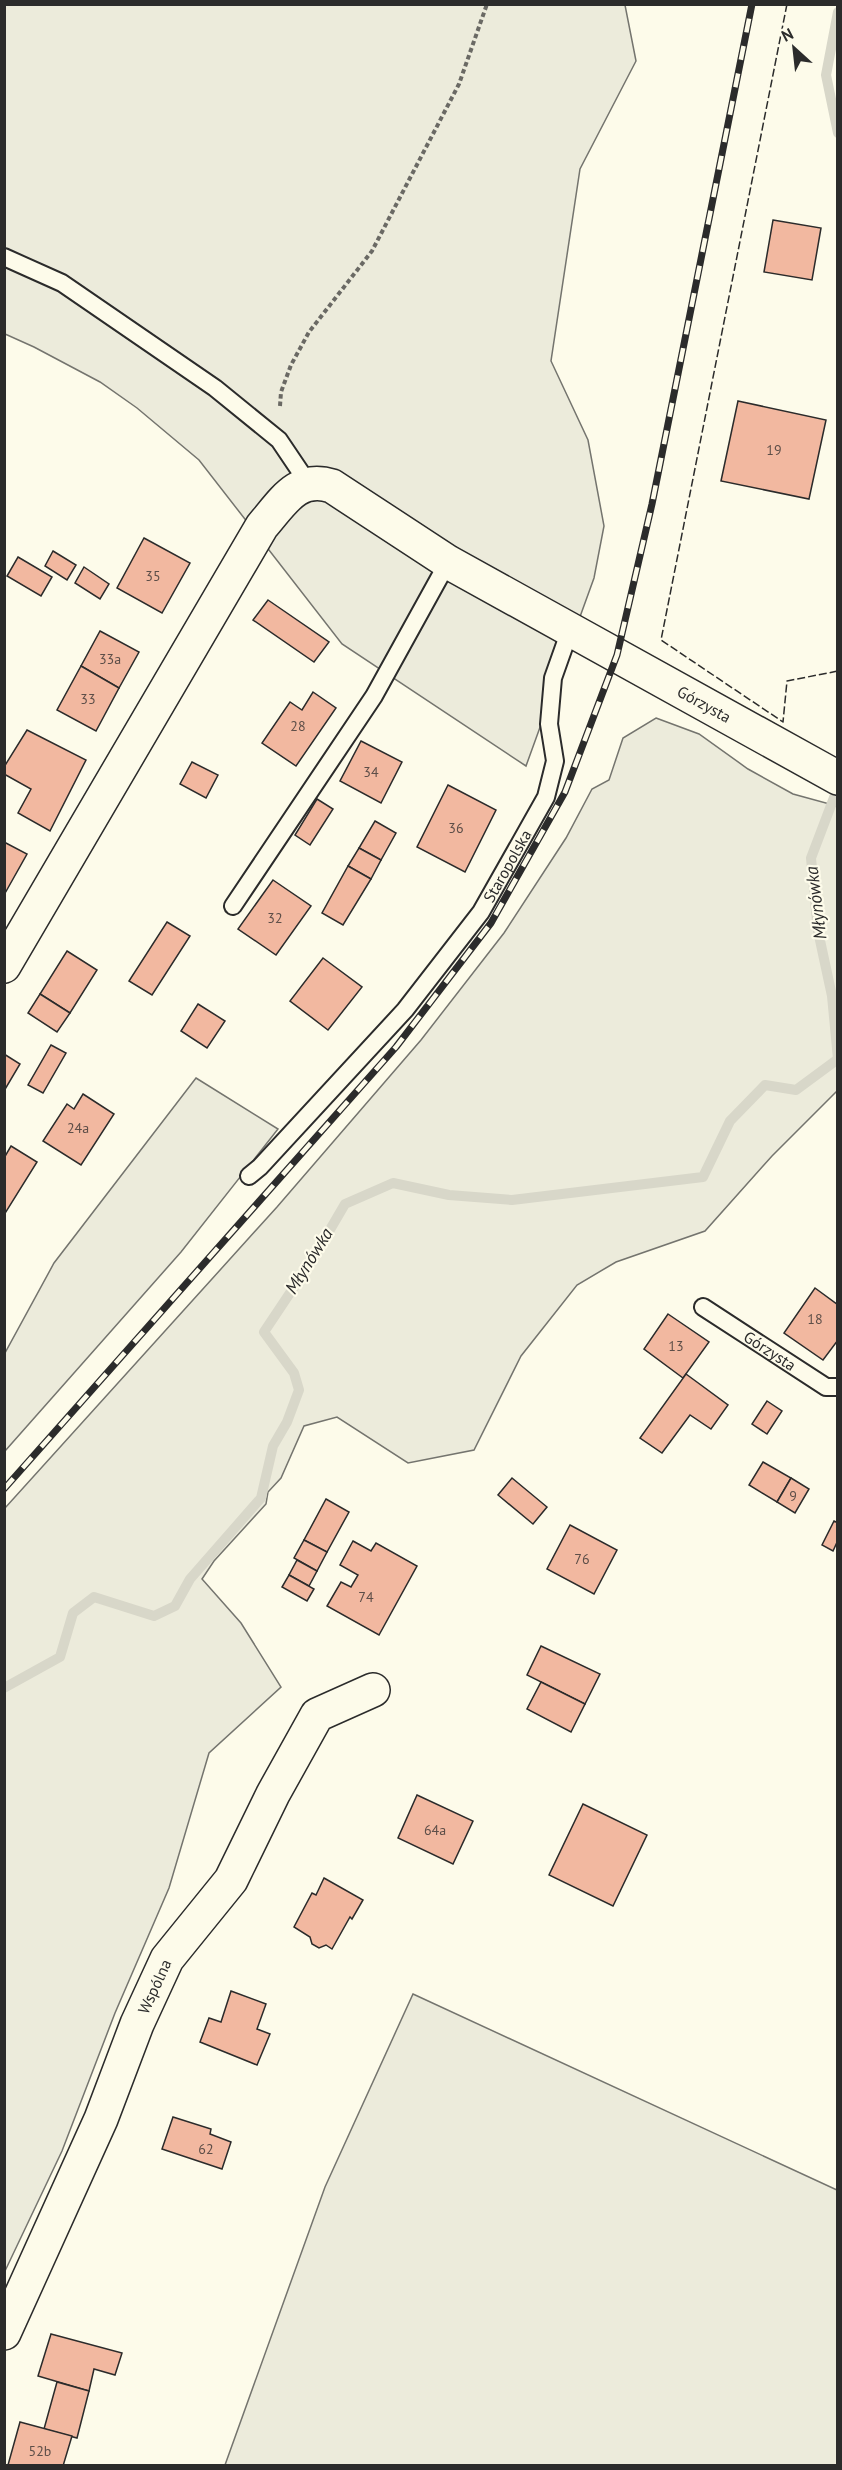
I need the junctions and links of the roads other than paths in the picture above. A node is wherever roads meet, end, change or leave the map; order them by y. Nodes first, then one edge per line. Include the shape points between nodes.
1 (4, 257) edge
2 (308, 483) junction
3 (448, 562) junction
4 (570, 630) junction
5 (831, 775) edge
6 (233, 906) dead end
7 (4, 966) edge
8 (255, 1172) dead end
9 (704, 1307) dead end
10 (837, 1387) edge
11 (373, 1690) dead end
12 (4, 2333) edge

1 - 2 lane via 62,283 215,388 279,440
2 - 3 street via 332,486
2 - 7 street via 294,491 262,526
3 - 4 street
3 - 6 lane via 374,696
4 - 5 street, Górzysta
4 - 8 lane, Staropolska via 553,678 549,724 555,761 546,797 481,912 405,1010
9 - 10 lane, Górzysta via 826,1387
11 - 12 street, Wspólna via 317,1715 231,1880 167,1959 101,2119

